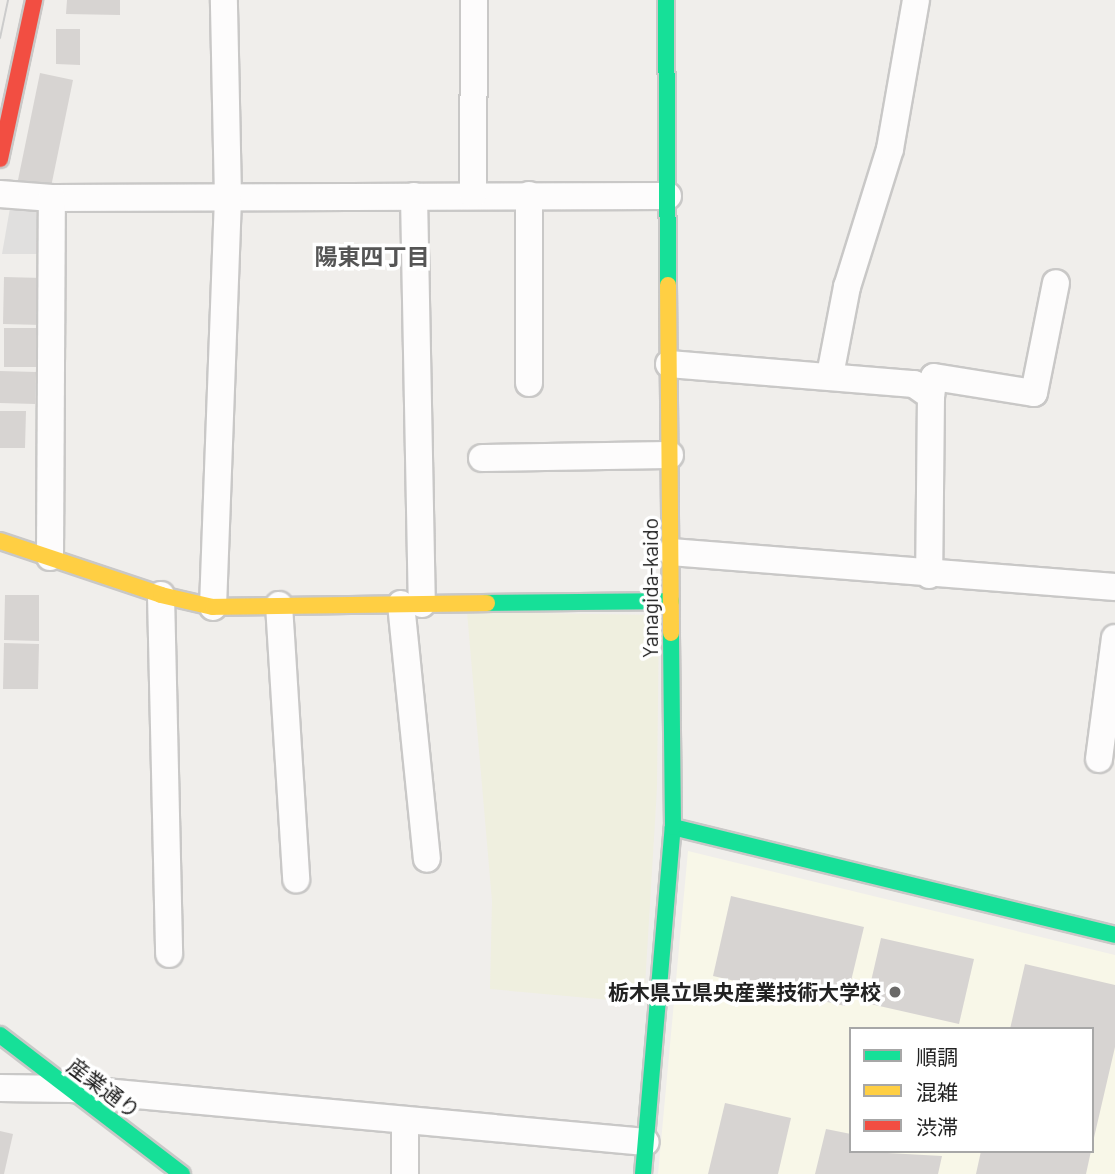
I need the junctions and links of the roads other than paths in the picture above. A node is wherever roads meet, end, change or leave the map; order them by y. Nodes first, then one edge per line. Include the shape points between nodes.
1 (34, 0) edge
2 (224, 0) edge
3 (474, 0) edge
4 (666, 0) edge
5 (916, 0) edge
6 (0, 159) edge
7 (0, 194) edge
8 (473, 195) junction
9 (529, 195) junction
10 (414, 196) junction
11 (668, 196) junction
12 (52, 198) junction
13 (228, 198) junction
14 (1056, 283) dead end
15 (669, 364) junction
16 (830, 374) junction
17 (529, 383) dead end
18 (932, 396) junction
19 (670, 455) junction
20 (482, 458) dead end
21 (0, 541) edge
22 (671, 552) junction
23 (50, 557) junction
24 (929, 575) junction
25 (1115, 587) edge
26 (161, 594) junction
27 (671, 601) junction
28 (412, 604) junction
29 (279, 606) junction
30 (213, 607) junction
31 (1115, 638) edge
32 (1099, 760) dead end
33 (673, 827) junction
34 (427, 859) dead end
35 (296, 879) dead end
36 (1115, 935) edge
37 (169, 954) dead end
38 (0, 1035) edge
39 (0, 1088) edge
40 (72, 1089) junction
41 (405, 1121) junction
42 (646, 1142) junction
43 (182, 1174) edge
44 (405, 1174) edge
45 (643, 1174) edge

1 - 6 street
2 - 13 street
3 - 8 street
4 - 11 street, Yanagida-kaido
5 - 16 street via 890,149 847,288
7 - 12 street
8 - 9 street
8 - 10 street
9 - 11 street
9 - 17 street
10 - 13 street
10 - 28 street
11 - 15 street, Yanagida-kaido
12 - 13 street
12 - 23 street
13 - 30 street
14 - 18 street via 1034,393 934,377
15 - 16 street
15 - 19 street, Yanagida-kaido
16 - 18 street via 914,384
18 - 24 street
19 - 20 street
19 - 22 street, Yanagida-kaido
21 - 23 street
22 - 24 street
22 - 27 street, Yanagida-kaido
23 - 26 street
24 - 25 street
26 - 30 street
26 - 37 street
27 - 28 street
27 - 33 street, Yanagida-kaido
28 - 29 street
28 - 34 street
29 - 30 street
29 - 35 street
31 - 32 street
33 - 36 street
33 - 42 street, Yanagida-kaido
38 - 40 street, 産業通り
39 - 40 street
40 - 41 street
40 - 43 street, 産業通り
41 - 42 street
41 - 44 street
42 - 45 street, Yanagida-kaido

